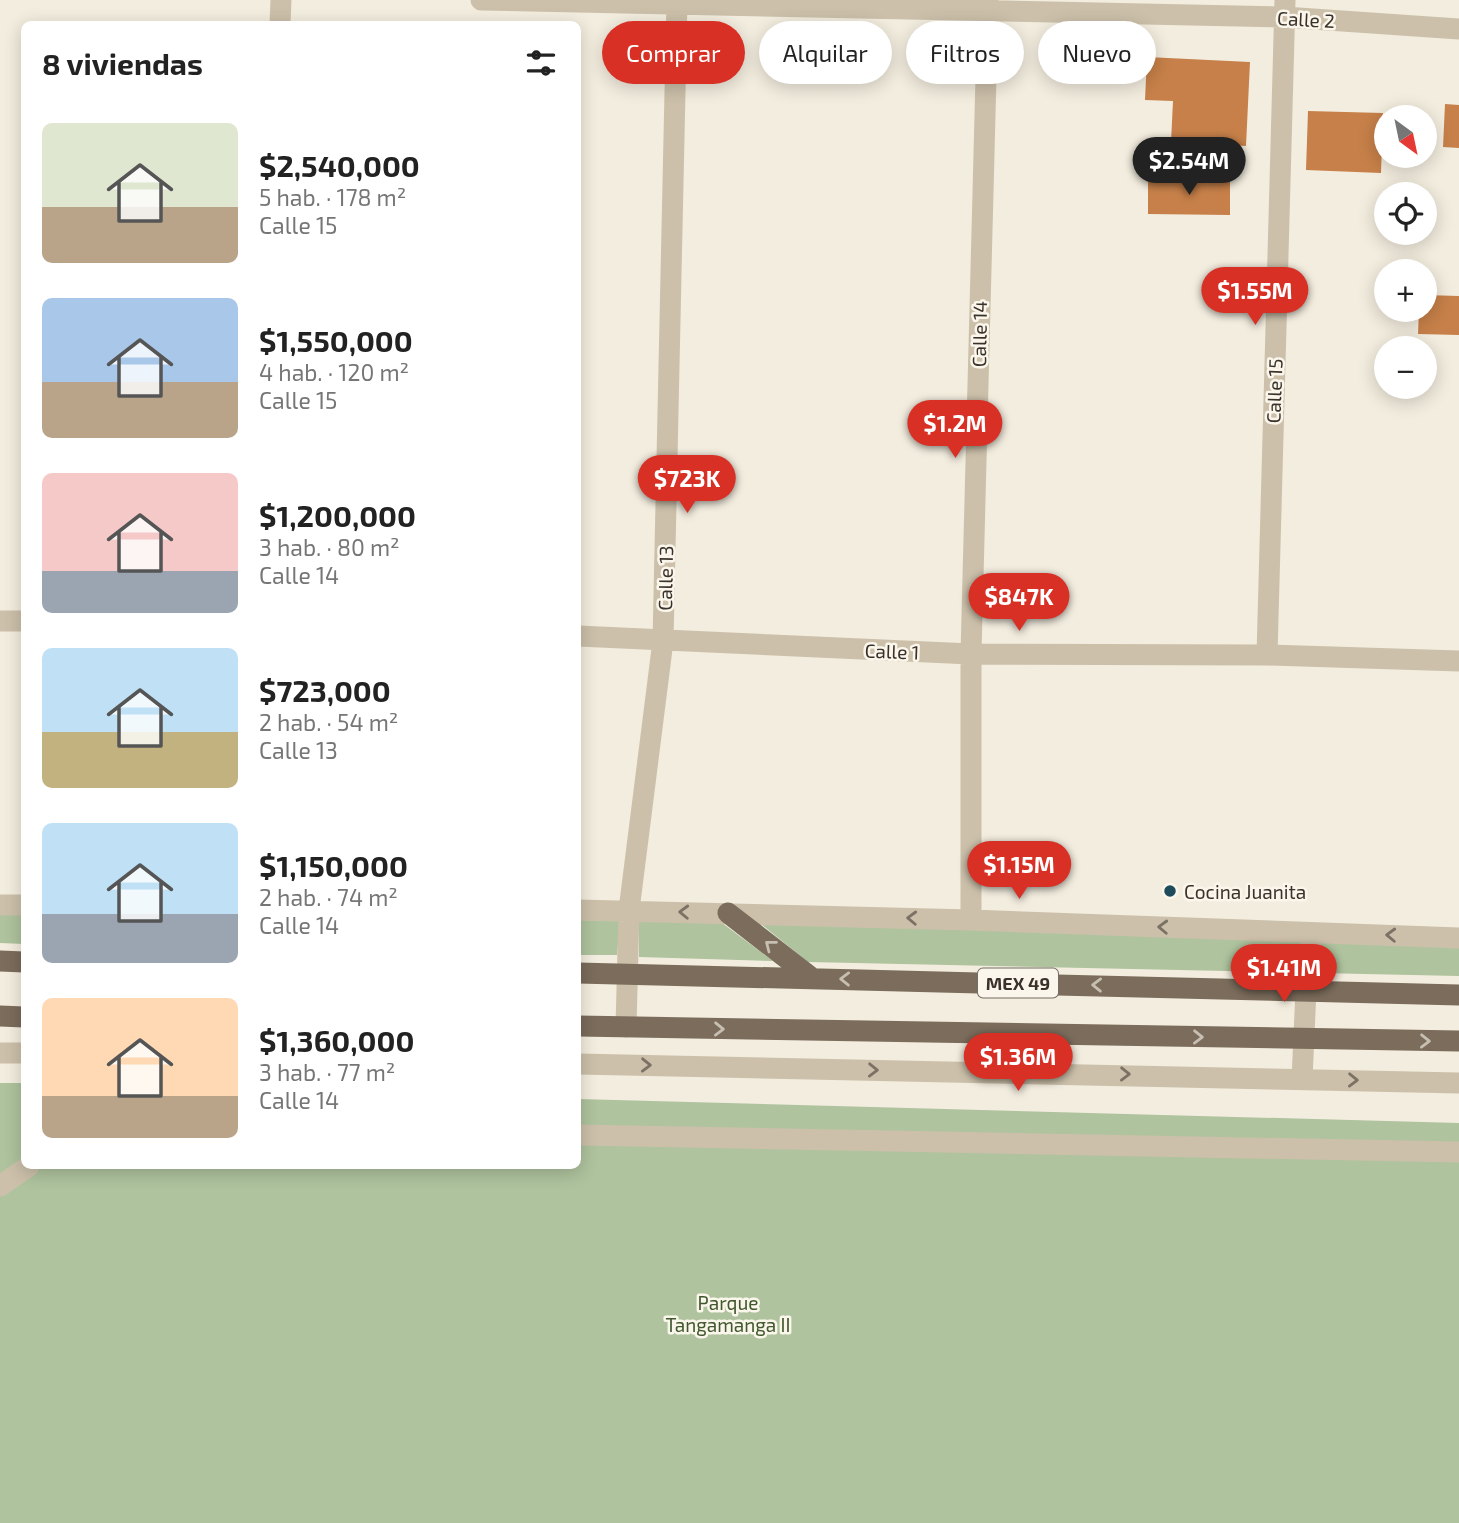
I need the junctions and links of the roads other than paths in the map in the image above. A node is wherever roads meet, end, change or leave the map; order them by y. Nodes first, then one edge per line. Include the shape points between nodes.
1 (281, 0) edge
2 (481, 0) edge
3 (677, 3) edge
4 (988, 5) edge
5 (1284, 9) edge
6 (280, 21) edge
7 (1459, 29) edge
8 (0, 621) edge
9 (21, 621) edge
10 (581, 636) edge
11 (663, 641) junction
12 (971, 654) junction
13 (1267, 655) junction
14 (1459, 661) edge
15 (0, 905) edge
16 (21, 905) edge
17 (581, 910) edge
18 (629, 910) junction
19 (728, 913) junction
20 (971, 920) junction
21 (1312, 933) junction
22 (1459, 938) edge
23 (0, 961) edge
24 (21, 962) edge
25 (581, 973) edge
26 (627, 974) junction
27 (812, 978) junction
28 (1306, 989) junction
29 (1459, 995) edge
30 (0, 1016) edge
31 (21, 1017) edge
32 (581, 1026) edge
33 (625, 1027) junction
34 (1304, 1039) junction
35 (1459, 1041) edge
36 (0, 1053) edge
37 (21, 1053) edge
38 (581, 1064) edge
39 (1302, 1079) junction
40 (1459, 1083) edge
41 (581, 1135) edge
42 (1459, 1152) edge
43 (25, 1169) edge
44 (0, 1186) edge

1 - 6 street
2 - 3 street, Calle 2
3 - 4 street, Calle 2
3 - 11 street, Calle 13
4 - 5 street, Calle 2
4 - 12 street, Calle 14
5 - 7 street, Calle 2
5 - 13 street, Calle 15
8 - 9 street
10 - 11 street, Calle 1
11 - 12 street, Calle 1
11 - 18 street, Calle 13
12 - 13 street, Calle 1
12 - 20 street, Calle 14
13 - 14 street, Calle 1
15 - 16 street
17 - 18 street
19 -> 18 street
18 - 26 street, Calle 13
20 -> 19 street
27 -> 19 main road
21 -> 20 street
22 -> 21 street
21 - 28 street
23 - 24 main road
25 - 26 main road, MEX 49
26 - 27 main road, MEX 49
26 - 33 street, Calle 13
28 -> 27 main road, MEX 49
28 - 29 main road, MEX 49
28 - 34 street
30 - 31 main road
32 - 33 main road
33 -> 34 main road
34 -> 35 main road
34 - 39 street
36 - 37 street
38 -> 39 street
39 -> 40 street
41 - 42 street
43 - 44 street

